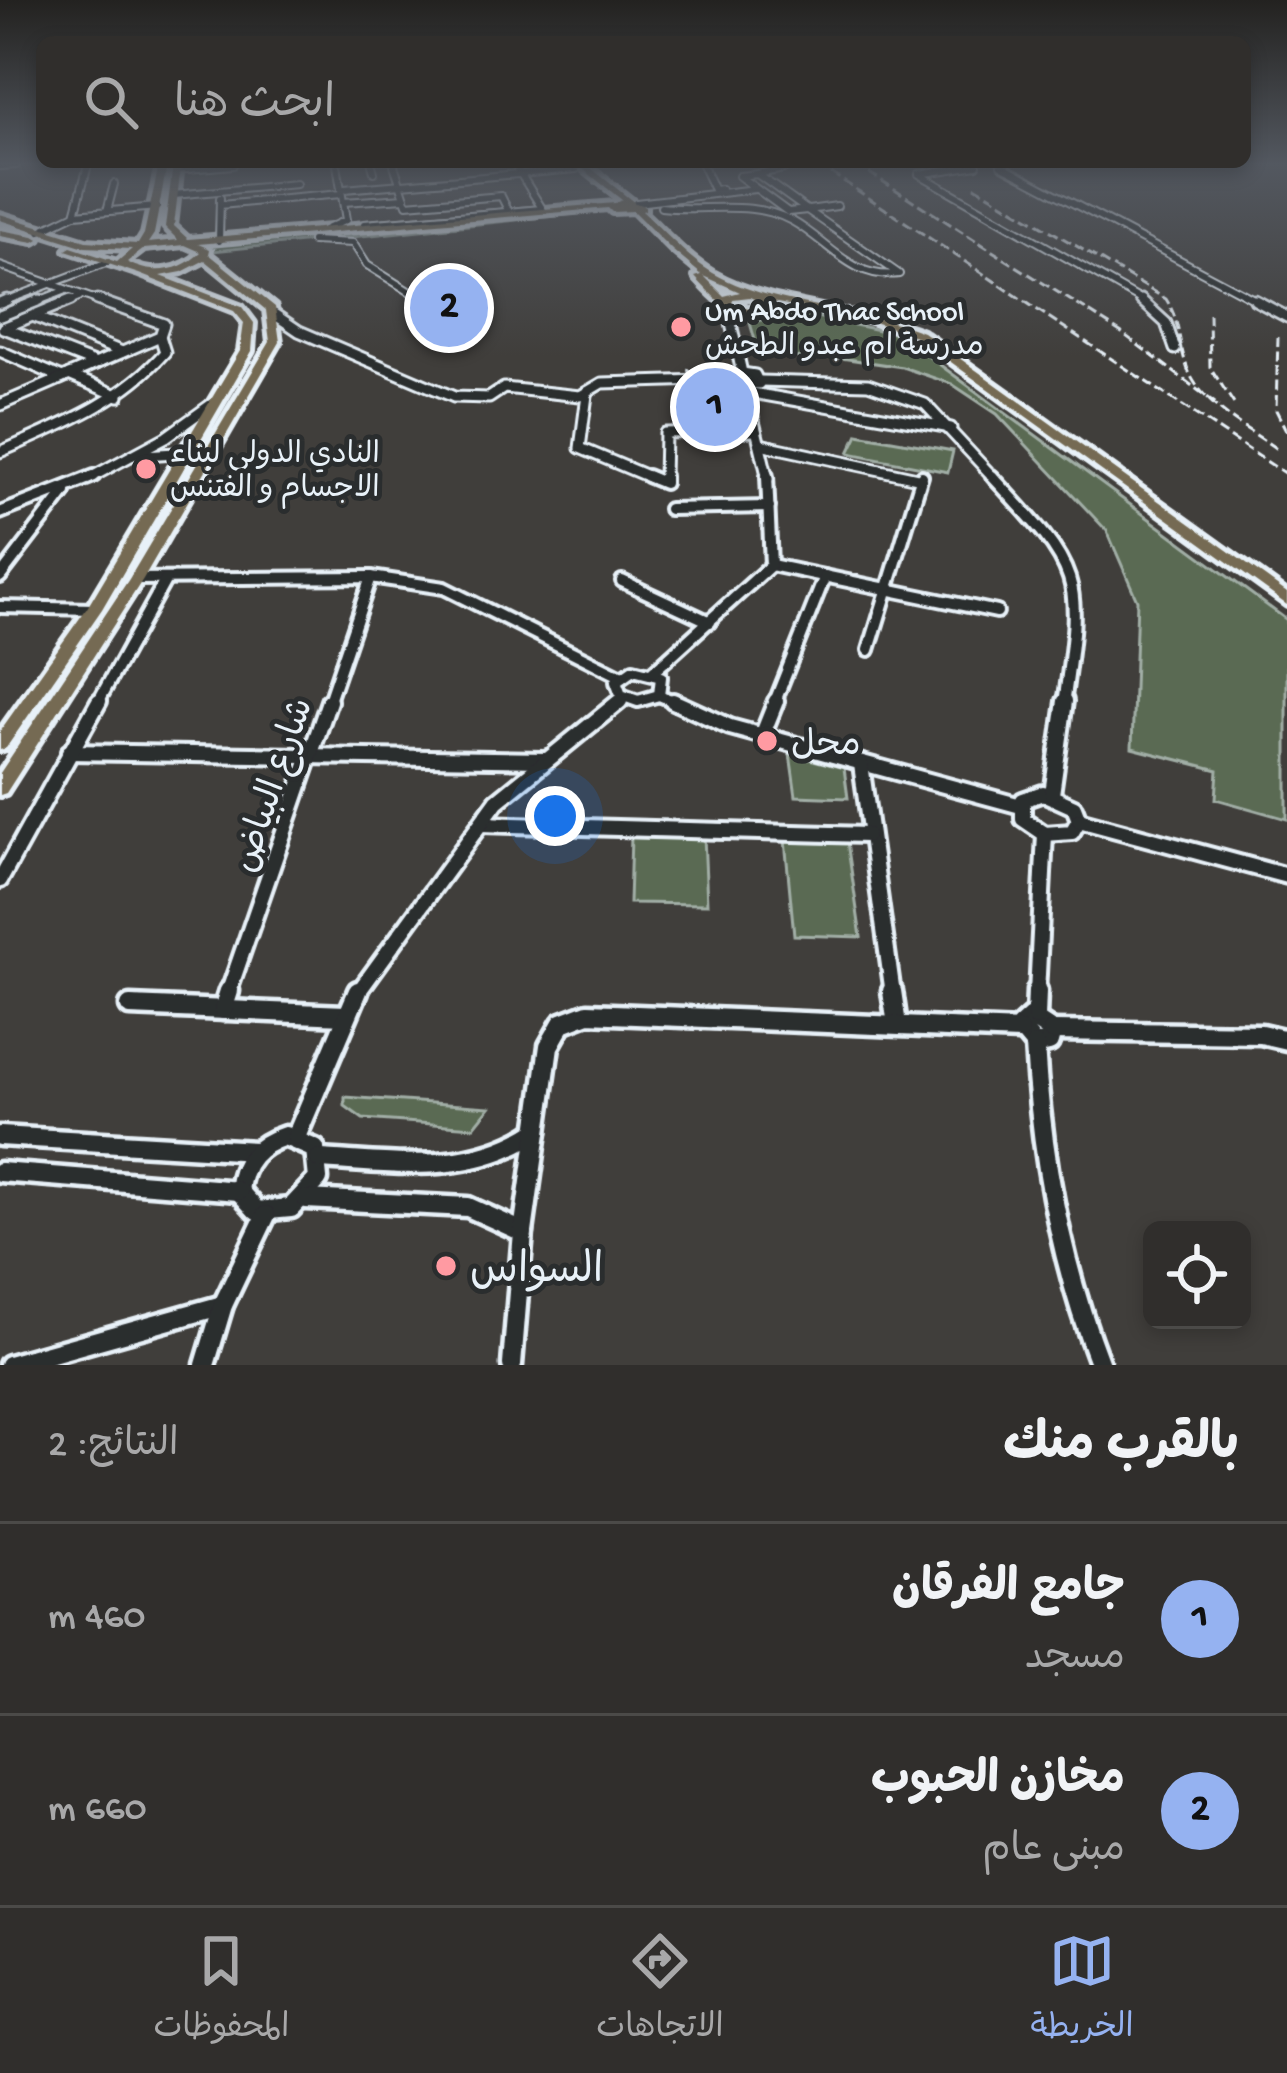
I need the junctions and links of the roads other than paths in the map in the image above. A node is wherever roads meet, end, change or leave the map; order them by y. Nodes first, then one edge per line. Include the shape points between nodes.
1 (33, 229) edge
2 (45, 229) edge
3 (148, 229) edge
4 (171, 229) edge
5 (219, 229) edge
6 (330, 229) edge
7 (386, 229) edge
8 (403, 229) edge
9 (648, 229) edge
10 (651, 229) edge
11 (803, 229) edge
12 (834, 229) edge
13 (1016, 229) edge
14 (1121, 229) edge
15 (40, 231) junction
16 (6, 237) edge
17 (308, 238) junction
18 (219, 241) junction
19 (187, 242) junction
20 (141, 247) junction
21 (206, 256) junction
22 (108, 262) junction
23 (0, 266) edge
24 (124, 267) junction
25 (17, 272) junction
26 (142, 272) junction
27 (0, 278) edge
28 (49, 284) junction
29 (65, 291) junction
30 (80, 297) junction
31 (0, 303) edge
32 (429, 304) dead end
33 (727, 304) junction
34 (759, 305) junction
35 (274, 314) junction
36 (0, 316) edge
37 (33, 316) junction
38 (1287, 317) edge
39 (2, 328) edge
40 (735, 328) junction
41 (160, 336) junction
42 (1175, 349) dead end
43 (0, 351) edge
44 (122, 352) junction
45 (22, 360) junction
46 (96, 364) junction
47 (0, 369) edge
48 (742, 373) junction
49 (65, 376) junction
50 (728, 380) junction
51 (760, 381) junction
52 (747, 390) junction
53 (224, 395) junction
54 (587, 395) junction
55 (119, 396) junction
56 (0, 405) edge
57 (952, 428) junction
58 (756, 430) junction
59 (760, 444) junction
60 (0, 452) edge
61 (190, 452) junction
62 (137, 456) junction
63 (67, 490) junction
64 (769, 507) junction
65 (670, 509) dead end
66 (0, 513) edge
67 (771, 565) junction
68 (825, 576) junction
69 (0, 577) edge
70 (371, 577) junction
71 (136, 579) junction
72 (166, 579) junction
73 (622, 581) dead end
74 (890, 590) junction
75 (1287, 600) edge
76 (0, 607) edge
77 (94, 609) junction
78 (997, 612) dead end
79 (1287, 613) edge
80 (710, 622) junction
81 (868, 650) dead end
82 (653, 672) junction
83 (620, 676) junction
84 (658, 695) junction
85 (625, 698) junction
86 (762, 736) junction
87 (0, 744) edge
88 (69, 752) junction
89 (314, 755) junction
90 (546, 760) junction
91 (861, 764) junction
92 (0, 788) edge
93 (1052, 794) junction
94 (1021, 806) junction
95 (1079, 820) junction
96 (481, 824) junction
97 (1045, 834) junction
98 (867, 835) junction
99 (1287, 876) edge
100 (0, 880) edge
101 (130, 1006) dead end
102 (224, 1010) junction
103 (345, 1015) junction
104 (1036, 1018) junction
105 (897, 1025) junction
106 (1020, 1030) junction
107 (1044, 1038) junction
108 (1287, 1040) edge
109 (537, 1131) junction
110 (0, 1136) edge
111 (296, 1137) junction
112 (255, 1151) junction
113 (319, 1159) junction
114 (0, 1172) edge
115 (239, 1191) junction
116 (306, 1199) junction
117 (266, 1215) junction
118 (523, 1232) junction
119 (223, 1305) junction
120 (9, 1365) edge
121 (205, 1365) edge
122 (512, 1365) edge
123 (1100, 1365) edge

1 - 15 main road
2 - 15 street
3 - 20 main road
4 - 19 main road
5 - 18 street
6 - 17 street
7 - 17 main road
8 - 17 main road
9 - 33 main road
10 - 34 main road
11 - 12 street via 861,272 899,274
13 - 42 street via 1151,306
14 - 38 street
15 - 20 main road
16 - 22 main road
17 - 18 main road
17 - 21 main road
17 - 32 street via 353,243 367,265
18 - 19 main road
19 - 20 main road
19 - 21 main road via 204,247
20 - 24 main road via 123,256
21 - 26 main road via 181,269
21 - 35 main road
22 - 24 main road
22 - 28 street
23 - 25 street
24 - 26 main road
25 - 27 street
25 - 28 street
26 - 53 main road via 245,316 245,351
28 - 29 street
28 - 31 street
29 - 30 street
29 - 36 street
30 - 37 street
30 - 41 street via 164,324
33 - 34 main road
33 - 40 street
34 - 40 street
34 - 75 main road via 881,320 919,334
34 - 79 main road via 908,335
35 - 54 street via 454,397 489,398 504,388
35 - 71 main road via 272,350
37 - 39 street
37 - 44 street
39 - 46 street
40 - 48 street
41 - 44 street
41 - 55 street via 165,352
43 - 45 street
44 - 46 street
45 - 47 street
45 - 49 street
46 - 49 street
48 - 50 street
48 - 51 street
49 - 55 street
49 - 56 street
50 - 52 street
50 - 54 street via 602,383
51 - 52 street
51 - 57 street via 901,392
52 - 57 street
52 - 58 street
53 - 61 main road
53 - 62 street
54 - 58 street via 580,448 664,483 665,433
55 - 60 street
57 - 93 street via 1036,518 1072,580 1077,613
58 - 59 street
59 - 64 street
59 - 74 street via 923,476
61 - 62 street
61 - 77 main road
62 - 63 street
63 - 66 street
63 - 69 street
64 - 65 street
64 - 67 street
67 - 68 street
67 - 80 street
68 - 74 street
68 - 86 street
70 - 72 street
70 - 83 street via 444,588
70 - 89 street, شارع البياض
71 - 72 street
71 - 92 main road
72 - 88 street
73 - 80 street
74 - 78 street
74 - 81 street
76 - 77 street
77 - 87 main road
80 - 82 street
82 - 83 street
82 - 84 street via 663,682
83 - 85 street via 616,686
84 - 85 street
84 - 86 street
85 - 90 street
86 - 91 street
88 - 89 street
88 - 100 street
89 - 90 street
89 - 102 street, شارع البياض
90 - 96 street
91 - 94 street
91 - 98 street
93 - 94 street via 1028,796
93 - 95 street
94 - 97 street via 1023,819
95 - 97 street via 1064,835
95 - 99 street
96 - 98 street
96 - 103 street
97 - 104 street
98 - 105 street
101 - 102 street
102 - 103 street
103 - 111 street
104 - 106 street via 1023,1020
104 - 107 street
105 - 106 street
105 - 109 street via 579,1015 551,1037
106 - 107 street
107 - 108 street
107 - 123 street via 1048,1203
109 - 113 street via 478,1162
109 - 118 street
110 - 112 street
111 - 112 street
111 - 113 street
112 - 115 street
113 - 116 street
114 - 115 street
115 - 117 street
116 - 117 street
116 - 118 street via 468,1207
117 - 119 street
118 - 122 street
119 - 120 street
119 - 121 street

